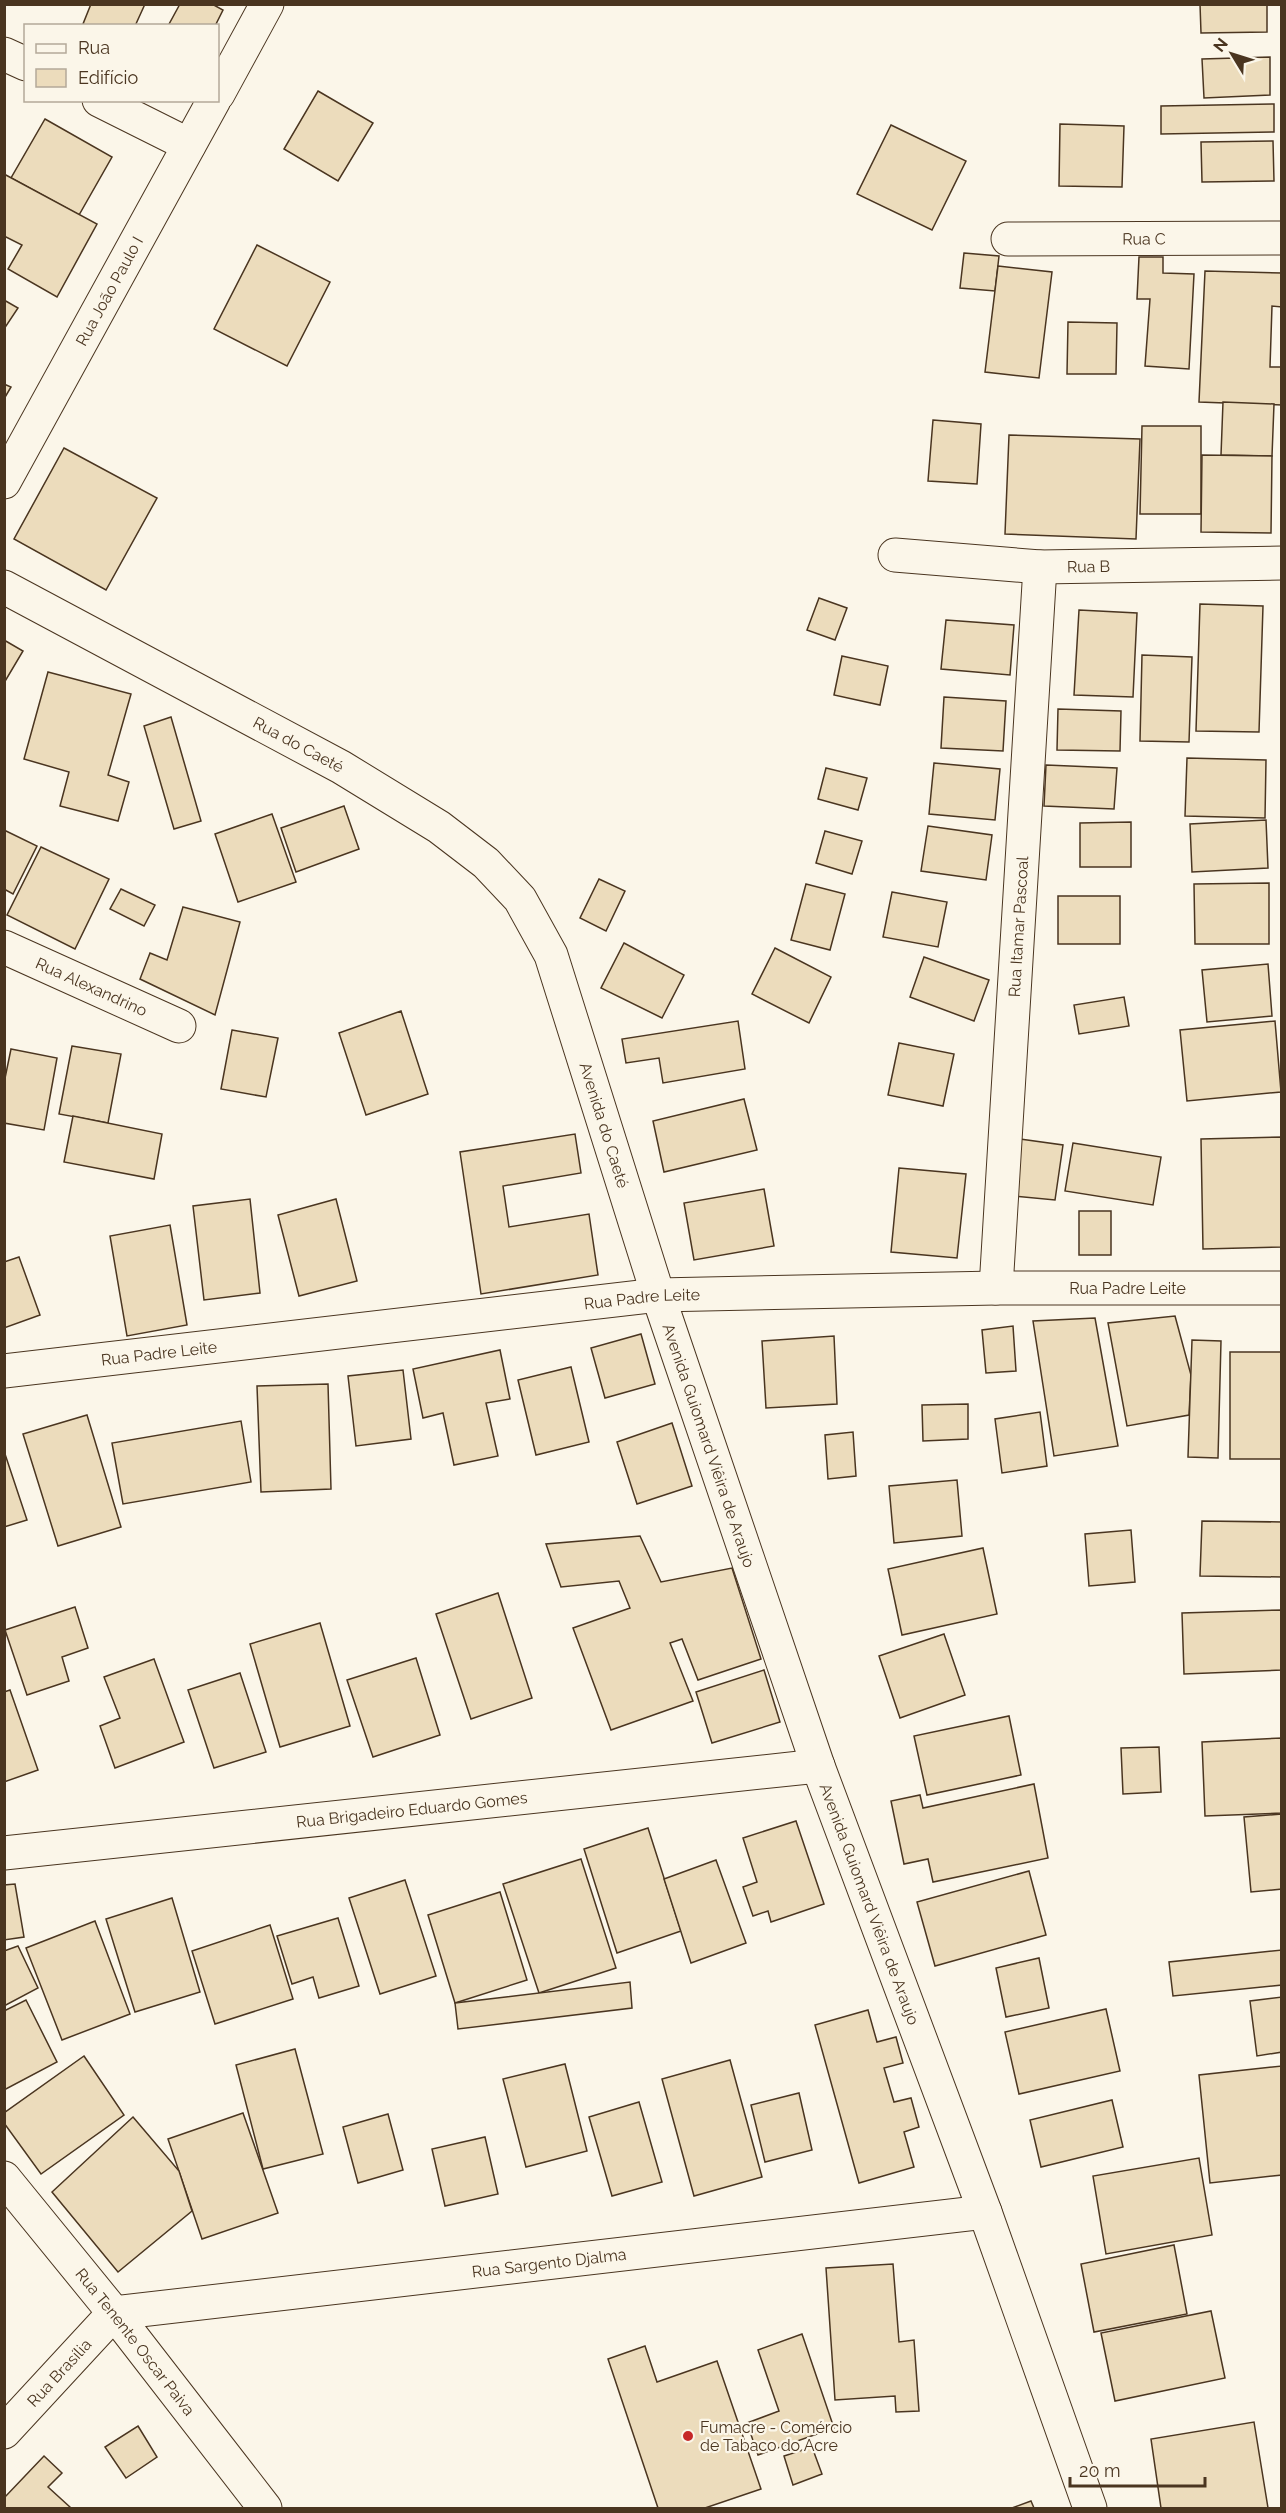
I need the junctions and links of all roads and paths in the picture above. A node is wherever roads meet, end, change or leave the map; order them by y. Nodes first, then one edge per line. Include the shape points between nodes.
1 (267, 4) edge
2 (4, 54) edge
3 (24, 63) edge
4 (219, 92) edge
5 (103, 102) edge
6 (213, 102) edge
7 (189, 145) junction
8 (1281, 238) edge
9 (1008, 239) dead end
10 (4, 482) edge
11 (896, 555) dead end
12 (1281, 563) edge
13 (1040, 567) junction
14 (4, 587) edge
15 (4, 947) edge
16 (551, 955) joint
17 (179, 1026) dead end
18 (996, 1288) junction
19 (1281, 1288) edge
20 (658, 1295) junction
21 (4, 1371) edge
22 (818, 1766) junction
23 (4, 1853) edge
24 (4, 2178) edge
25 (985, 2212) junction
26 (114, 2313) junction
27 (4, 2432) edge
28 (264, 2508) edge
29 (1090, 2508) edge

1 - 4 street
2 - 3 street
5 - 7 street
6 - 7 street, Rua João Paulo I
7 - 10 street, Rua João Paulo I
8 - 9 street, Rua C
11 - 13 street, Rua B
12 - 13 street, Rua B
13 - 18 street, Rua Itamar Pascoal
14 - 16 street, Rua do Caeté via 341,767 439,826 486,863 520,899
15 - 17 street, Rua Alexandrino
16 - 20 street, Avenida do Caeté
18 - 19 street, Rua Padre Leite
18 - 20 street, Rua Padre Leite
20 - 21 street, Rua Padre Leite
20 - 22 street, Avenida Guiomard Viêira de Araujo
22 - 23 street, Rua Brigadeiro Eduardo Gomes
22 - 25 street, Avenida Guiomard Viêira de Araujo
24 - 26 street, Rua Tenente Oscar Paiva
25 - 26 street, Rua Sargento Djalma
25 - 29 street, Avenida Guiomard Viêira de Araujo
26 - 27 street, Rua Brasília
26 - 28 street, Rua Tenente Oscar Paiva

